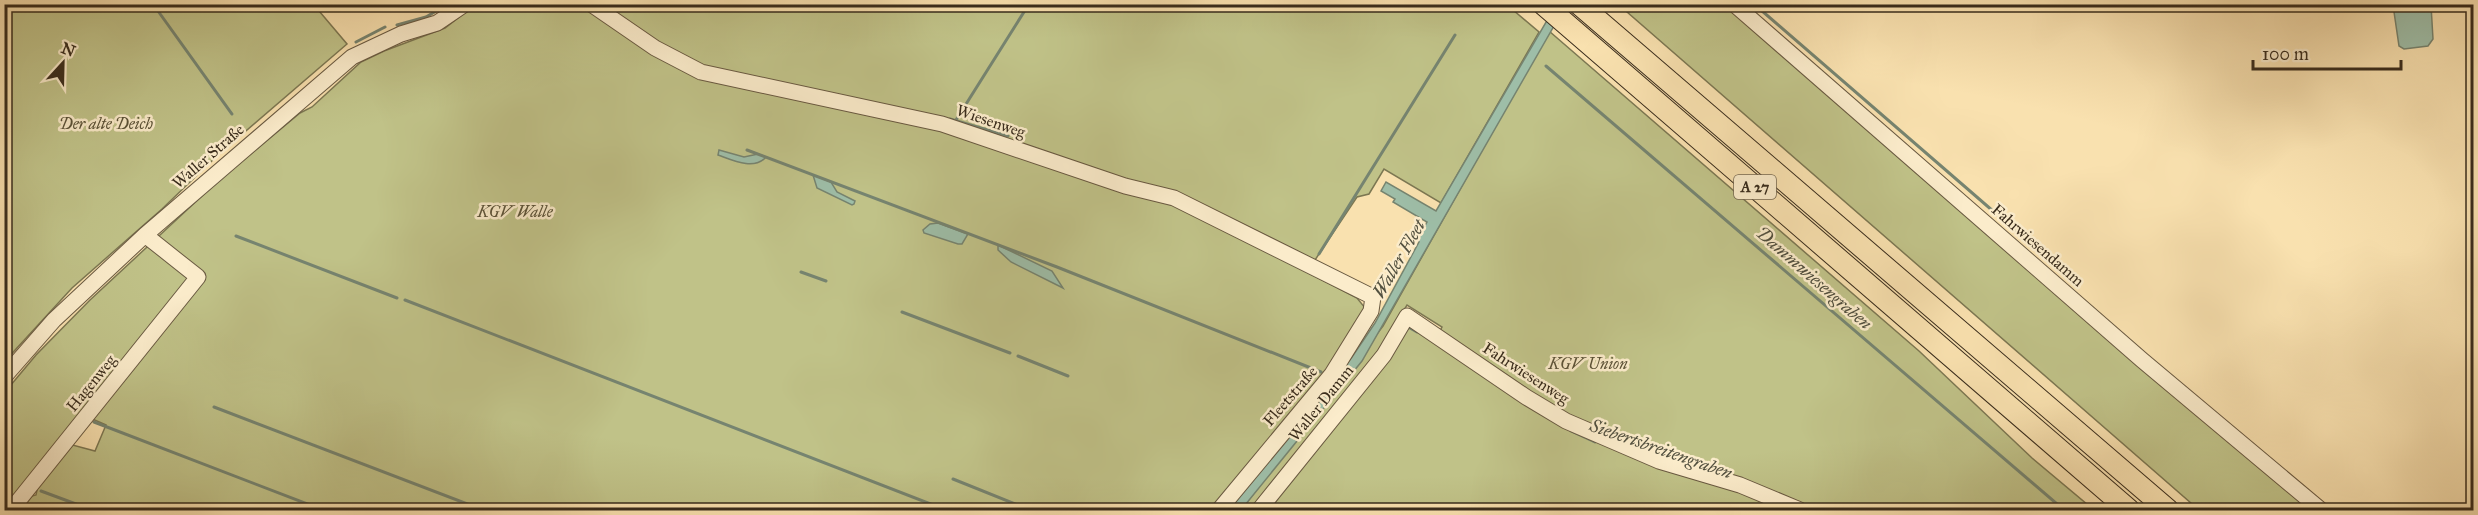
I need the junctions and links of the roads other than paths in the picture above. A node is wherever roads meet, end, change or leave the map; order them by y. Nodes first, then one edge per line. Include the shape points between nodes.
1 (465, 4) edge
2 (591, 4) edge
3 (1734, 4) edge
4 (1544, 5) edge
5 (1580, 5) edge
6 (145, 235) junction
7 (1373, 297) joint
8 (1407, 316) joint
9 (4, 377) edge
10 (11, 510) edge
11 (1219, 510) edge
12 (1259, 510) edge
13 (1800, 510) edge
14 (2129, 510) edge
15 (2169, 510) edge
16 (2321, 510) edge

1 - 6 street, Waller Straße via 437,23 401,34 352,57
2 - 7 street, Wiesenweg via 655,48 701,72 942,124 1125,186 1174,198
3 - 16 street, Fahrwiesendamm via 2142,360
4 - 14 highway, A 27
5 - 15 highway, A 27
6 - 9 street, Waller Straße via 54,320
6 - 10 street, Hagenweg via 198,277
7 - 11 street, Fleetstraße via 1371,311 1332,374
8 - 12 street, Waller Damm via 1383,355
8 - 13 street, Fahrwiesenweg via 1526,397 1583,429 1659,461 1740,485

